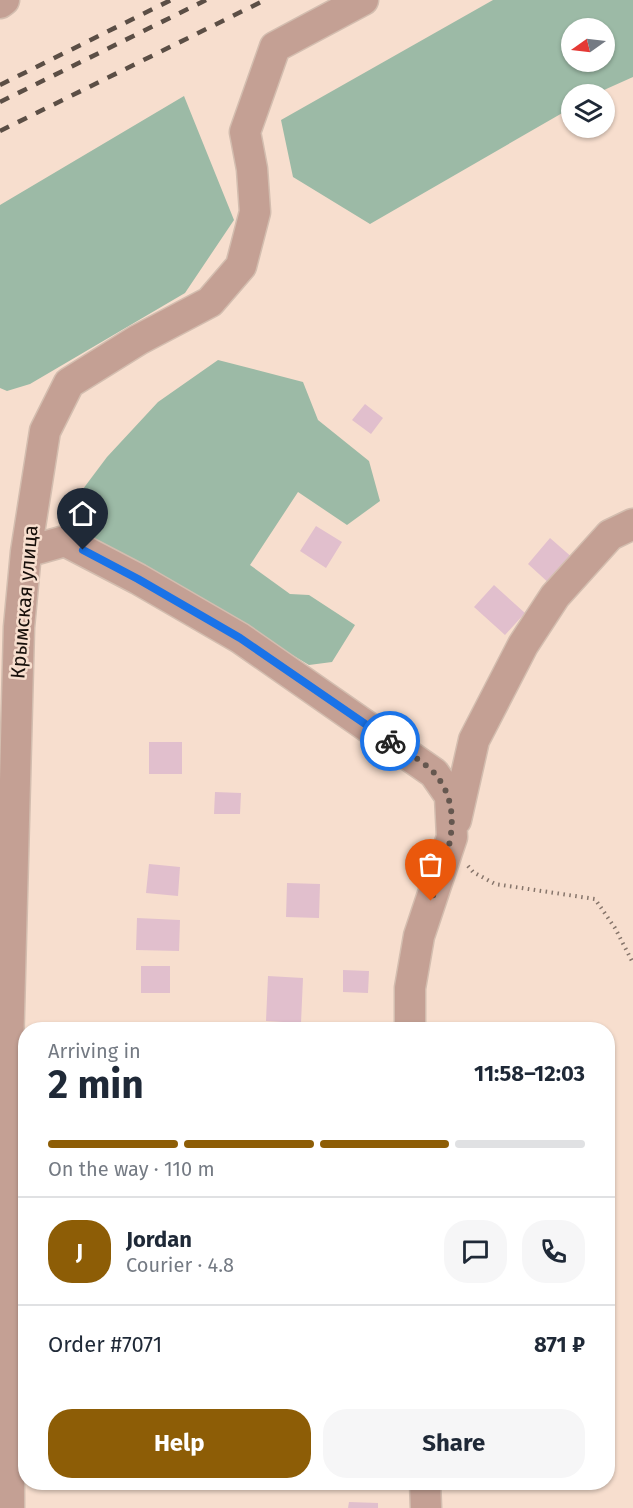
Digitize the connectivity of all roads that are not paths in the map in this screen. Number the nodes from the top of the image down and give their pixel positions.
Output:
1 (4, 0) edge
2 (363, 0) edge
3 (0, 3) edge
4 (633, 524) edge
5 (26, 552) junction
6 (452, 837) junction
7 (410, 1022) edge
8 (9, 1508) edge

1 - 3 street
2 - 5 street, Крымская улица
4 - 6 street
5 - 6 street
5 - 8 street, Крымская улица
6 - 7 street

